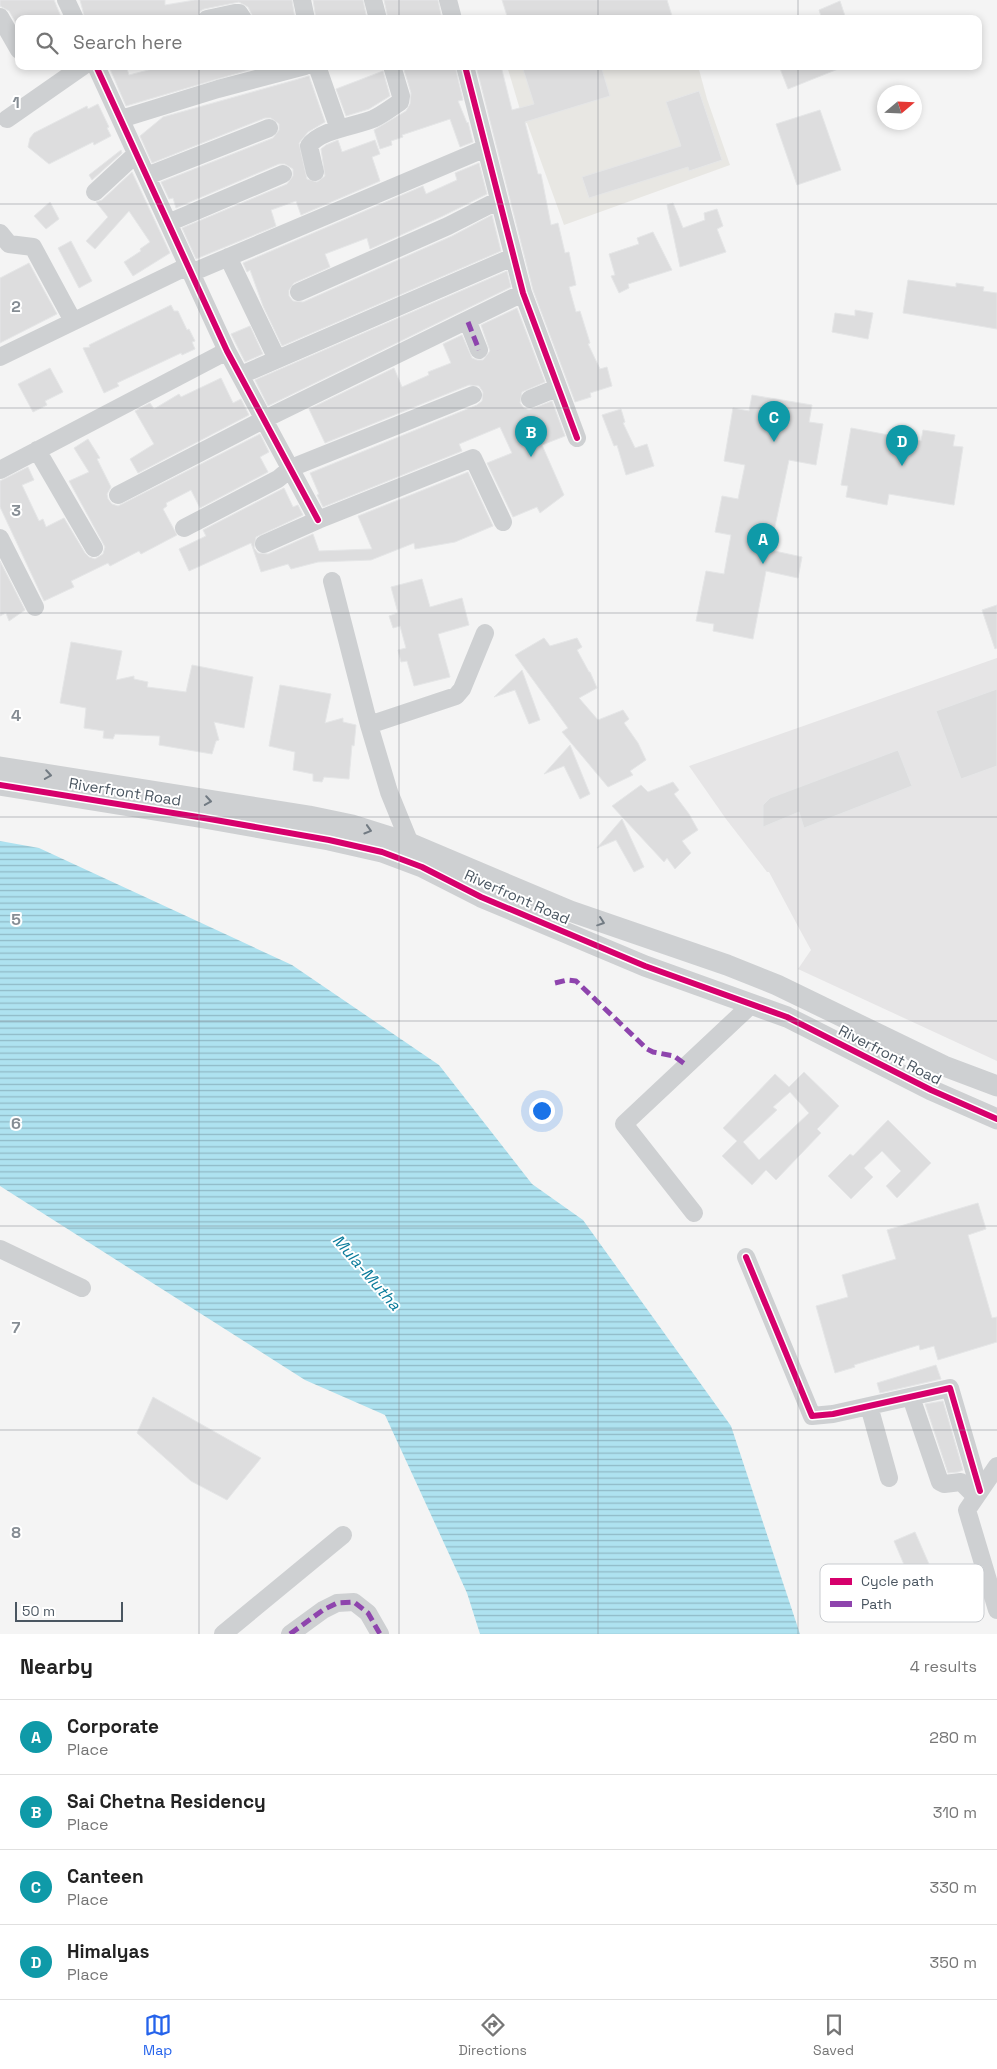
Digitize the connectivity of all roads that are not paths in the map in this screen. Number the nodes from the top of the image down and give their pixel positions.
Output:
1 (66, 0) edge
2 (302, 0) edge
3 (373, 0) edge
4 (448, 0) edge
5 (73, 15) edge
6 (226, 15) edge
7 (240, 15) edge
8 (305, 15) edge
9 (377, 15) edge
10 (452, 15) edge
11 (0, 17) edge
12 (15, 43) edge
13 (77, 70) edge
14 (98, 70) edge
15 (290, 70) edge
16 (318, 70) edge
17 (393, 70) edge
18 (466, 70) edge
19 (7, 119) dead end
20 (121, 119) junction
21 (269, 128) dead end
22 (339, 129) junction
23 (486, 148) junction
24 (136, 154) junction
25 (315, 172) dead end
26 (283, 174) dead end
27 (147, 176) junction
28 (95, 192) dead end
29 (499, 200) junction
30 (168, 224) junction
31 (0, 233) edge
32 (228, 257) junction
33 (513, 257) junction
34 (189, 269) junction
35 (298, 292) dead end
36 (524, 293) junction
37 (73, 321) junction
38 (468, 322) junction
39 (480, 350) dead end
40 (227, 351) junction
41 (0, 357) edge
42 (278, 359) junction
43 (241, 375) junction
44 (557, 388) junction
45 (473, 395) dead end
46 (530, 399) dead end
47 (265, 419) junction
48 (577, 438) dead end
49 (37, 450) junction
50 (291, 468) junction
51 (0, 470) edge
52 (118, 495) dead end
53 (318, 520) junction
54 (503, 522) dead end
55 (184, 528) dead end
56 (0, 538) edge
57 (264, 544) dead end
58 (94, 548) dead end
59 (332, 581) dead end
60 (35, 607) dead end
61 (485, 633) dead end
62 (369, 725) junction
63 (0, 767) edge
64 (0, 785) edge
65 (409, 843) junction
66 (422, 867) junction
67 (752, 1004) junction
68 (997, 1086) edge
69 (997, 1119) edge
70 (694, 1213) dead end
71 (0, 1250) edge
72 (746, 1257) dead end
73 (82, 1288) dead end
74 (911, 1397) junction
75 (869, 1406) junction
76 (997, 1466) edge
77 (890, 1478) dead end
78 (978, 1494) junction
79 (343, 1535) dead end
80 (983, 1564) edge
81 (984, 1567) edge
82 (997, 1610) edge
83 (223, 1634) edge
84 (290, 1634) edge
85 (380, 1634) edge

1 - 5 street
2 - 8 street
3 - 9 street
4 - 10 street
6 - 7 street
11 - 12 street
13 - 19 street
14 - 20 street
15 - 20 street
16 - 22 street
17 - 22 street
18 - 23 street
20 - 24 street
21 - 27 street
22 - 25 street
23 - 29 street
23 - 32 street
24 - 27 street
24 - 28 street
26 - 30 street
27 - 30 street
29 - 33 street
29 - 35 street
30 - 34 street
31 - 37 street
32 - 34 street
32 - 42 street
33 - 36 street
33 - 42 street
34 - 37 street
34 - 40 street
36 - 38 street
36 - 44 street
37 - 41 street
38 - 39 street
38 - 47 street
40 - 43 street
40 - 49 street
42 - 43 street
43 - 47 street
44 - 46 street
44 - 48 street
45 - 50 street
47 - 50 street
47 - 52 street
49 - 51 street
49 - 58 street
50 - 53 street
50 - 55 street
53 - 54 street
53 - 57 street
56 - 60 street
59 - 62 street
61 - 62 street
62 - 65 street
63 -> 65 street, Riverfront Road
64 - 66 street, Riverfront Road
65 - 66 street
65 -> 68 street, Riverfront Road
66 - 67 street, Riverfront Road
67 - 69 street, Riverfront Road
67 - 70 street
71 - 73 street
72 - 75 street
74 - 75 street
74 - 78 street
74 - 78 street
75 - 77 street
76 - 78 street
78 - 80 street
79 - 83 street
81 - 82 street
84 - 85 street

